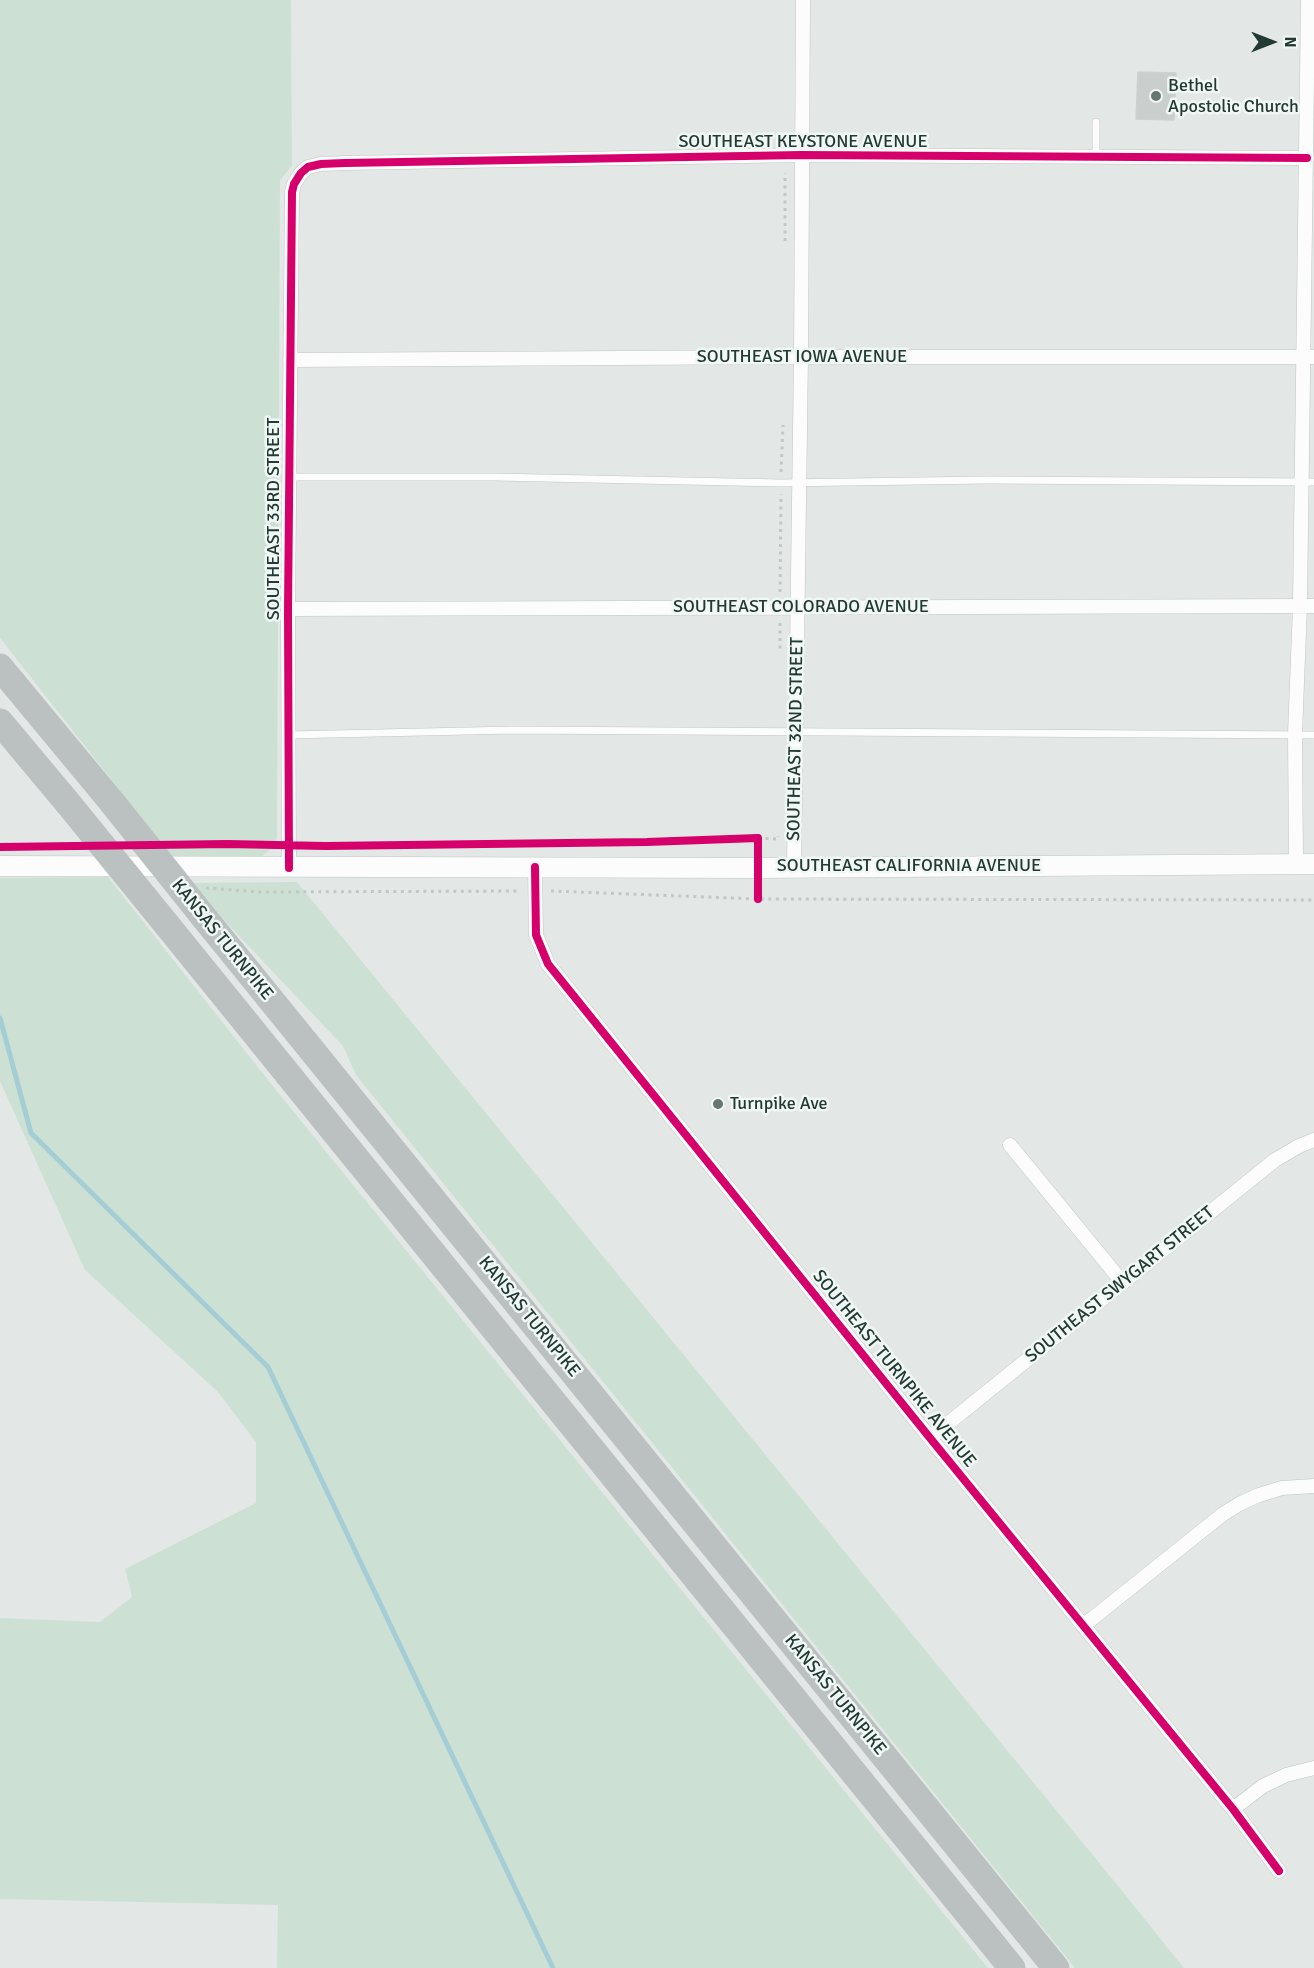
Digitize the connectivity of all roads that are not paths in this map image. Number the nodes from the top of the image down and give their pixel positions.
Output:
1 (803, 0) edge
2 (1308, 0) edge
3 (1096, 122) dead end
4 (801, 155) junction
5 (1096, 158) junction
6 (1307, 158) junction
7 (301, 173) joint
8 (801, 357) junction
9 (1309, 357) edge
10 (290, 360) junction
11 (289, 477) junction
12 (1308, 482) edge
13 (799, 483) junction
14 (1307, 606) edge
15 (798, 607) junction
16 (288, 609) junction
17 (0, 667) edge
18 (0, 722) edge
19 (796, 733) junction
20 (288, 735) junction
21 (1295, 735) junction
22 (1314, 735) edge
23 (1305, 864) edge
24 (7, 866) edge
25 (794, 866) junction
26 (289, 867) junction
27 (535, 867) junction
28 (1314, 1140) edge
29 (1010, 1145) dead end
30 (1123, 1283) junction
31 (930, 1438) junction
32 (1314, 1486) edge
33 (1083, 1626) junction
34 (1314, 1768) edge
35 (1233, 1809) junction
36 (1279, 1871) dead end
37 (1012, 1968) edge
38 (1056, 1968) edge

1 - 4 street, SOUTHEAST 32ND STREET
2 - 6 street
3 - 5 lane
4 - 5 street, SOUTHEAST KEYSTONE AVENUE
4 - 7 street, SOUTHEAST KEYSTONE AVENUE
4 - 8 street, SOUTHEAST 32ND STREET
5 - 6 street, SOUTHEAST KEYSTONE AVENUE
6 - 9 street
7 - 10 street, SOUTHEAST 33RD STREET
8 - 9 street, SOUTHEAST IOWA AVENUE
8 - 10 street, SOUTHEAST IOWA AVENUE
8 - 13 street, SOUTHEAST 32ND STREET
9 - 12 street
10 - 11 street, SOUTHEAST 33RD STREET
11 - 13 lane
11 - 16 street, SOUTHEAST 33RD STREET
12 - 13 lane
12 - 14 street
13 - 15 street, SOUTHEAST 32ND STREET
14 - 15 street, SOUTHEAST COLORADO AVENUE
14 - 21 street
15 - 16 street, SOUTHEAST COLORADO AVENUE
15 - 19 street, SOUTHEAST 32ND STREET
16 - 20 street, SOUTHEAST 33RD STREET
17 - 38 highway, KANSAS TURNPIKE, bridge
18 - 37 highway, KANSAS TURNPIKE, bridge
19 - 20 lane
19 - 21 lane
19 - 25 street, SOUTHEAST 32ND STREET
20 - 26 street, SOUTHEAST 33RD STREET
21 - 22 lane
21 - 23 street
23 - 25 main road, SOUTHEAST CALIFORNIA AVENUE
24 - 26 main road, SOUTHEAST CALIFORNIA AVENUE
25 - 27 main road, SOUTHEAST CALIFORNIA AVENUE
26 - 27 main road, SOUTHEAST CALIFORNIA AVENUE
27 - 31 street, SOUTHEAST TURNPIKE AVENUE
28 - 30 street, SOUTHEAST SWYGART STREET
29 - 30 street
30 - 31 street, SOUTHEAST SWYGART STREET
31 - 33 street, SOUTHEAST TURNPIKE AVENUE
32 - 33 street
33 - 35 street, SOUTHEAST TURNPIKE AVENUE
34 - 35 street
35 - 36 street, SOUTHEAST TURNPIKE AVENUE

